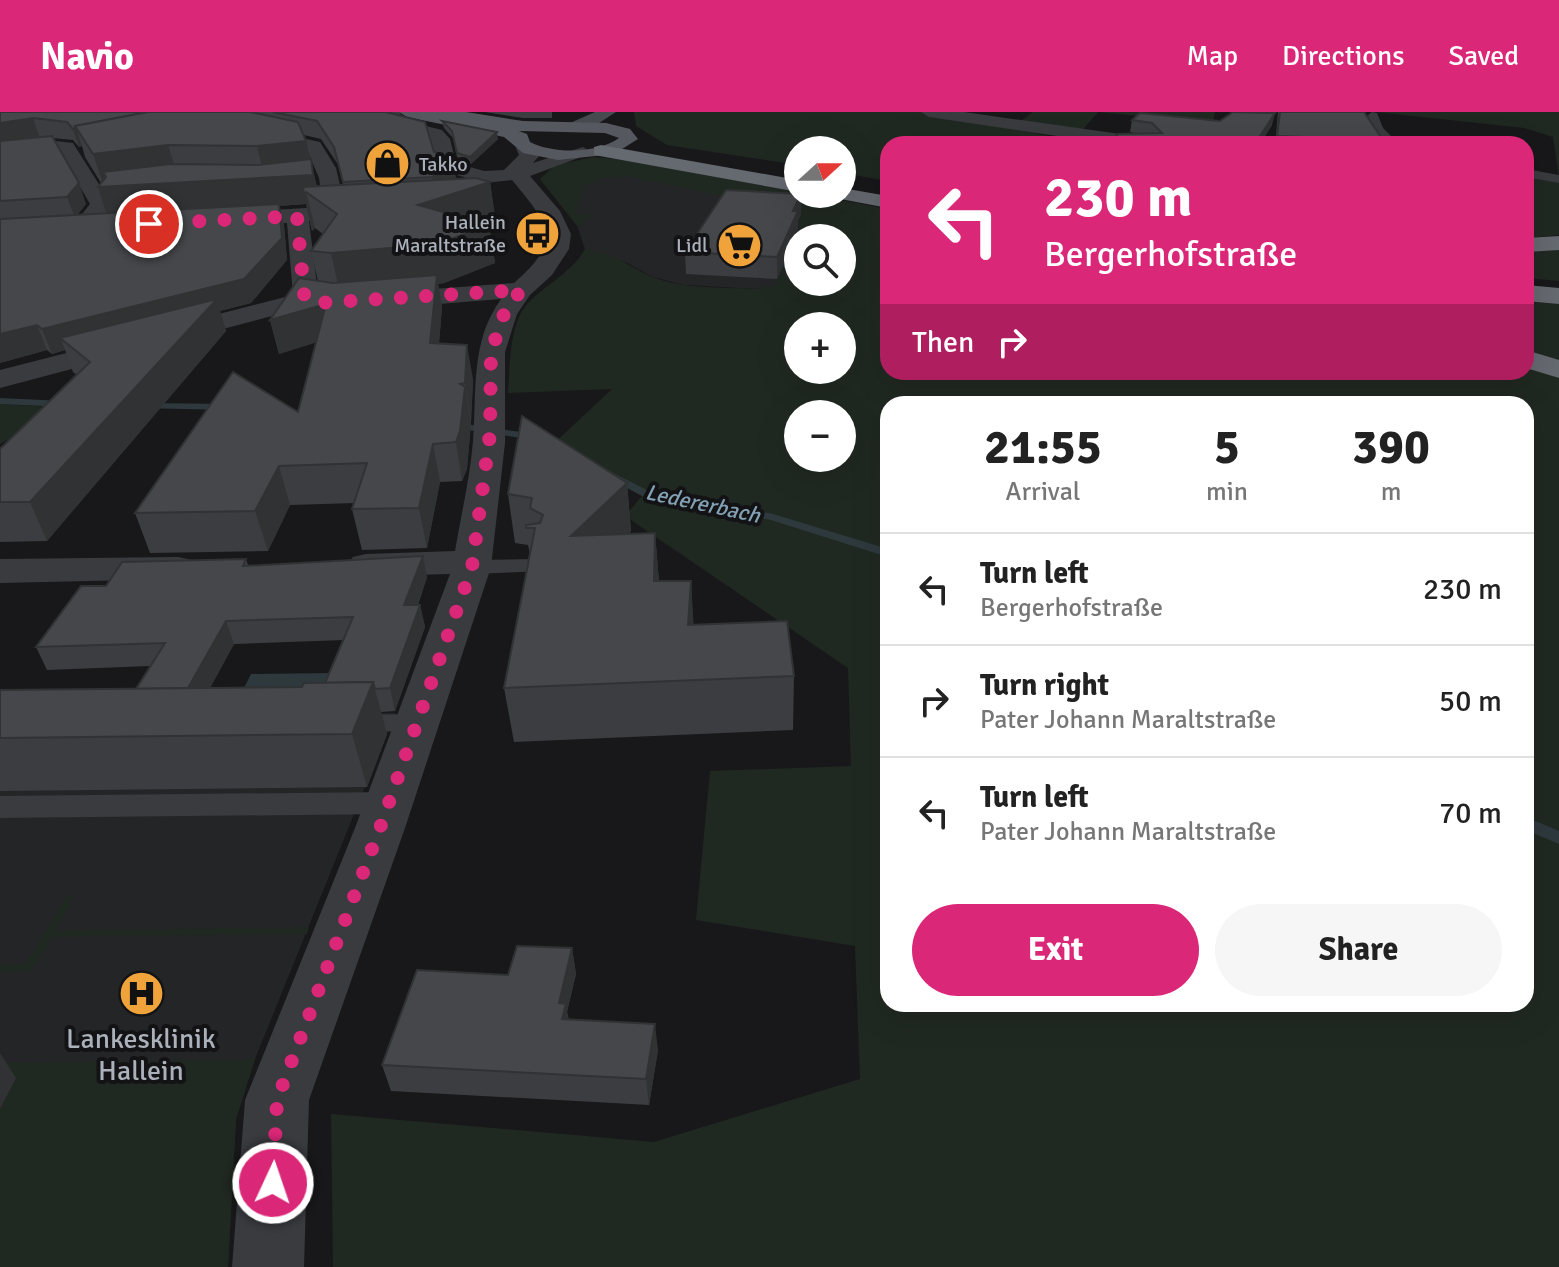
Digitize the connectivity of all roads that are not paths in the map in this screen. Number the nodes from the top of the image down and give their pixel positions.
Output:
1 (159, 112) edge
2 (347, 112) edge
3 (407, 112) edge
4 (432, 112) edge
5 (608, 112) edge
6 (622, 112) edge
7 (929, 112) edge
8 (1373, 115) dead end
9 (215, 124) junction
10 (566, 127) junction
11 (189, 131) edge
12 (1093, 136) edge
13 (1385, 136) edge
14 (626, 137) junction
15 (0, 151) edge
16 (592, 152) junction
17 (521, 157) junction
18 (784, 172) edge
19 (1534, 174) edge
20 (1559, 179) edge
21 (784, 184) edge
22 (856, 185) edge
23 (880, 190) edge
24 (856, 196) edge
25 (539, 200) junction
26 (880, 201) edge
27 (507, 202) dead end
28 (392, 209) edge
29 (333, 213) junction
30 (297, 216) junction
31 (202, 221) edge
32 (106, 227) edge
33 (82, 228) junction
34 (54, 229) edge
35 (1559, 243) edge
36 (1534, 245) edge
37 (1534, 283) edge
38 (1559, 285) edge
39 (521, 290) junction
40 (1534, 294) edge
41 (1559, 296) edge
42 (306, 299) junction
43 (1534, 361) edge
44 (1559, 369) edge
45 (0, 379) edge
46 (336, 565) edge
47 (472, 565) junction
48 (535, 566) edge
49 (213, 568) edge
50 (0, 571) edge
51 (418, 723) junction
52 (325, 725) edge
53 (389, 803) junction
54 (0, 807) edge
55 (268, 1267) edge

1 - 9 street
2 - 17 street
3 - 17 main road
4 - 10 main road
5 - 10 main road
6 - 14 main road
7 - 12 street
8 - 13 lane
9 - 11 lane
9 - 29 street
10 - 14 main road
10 - 17 main road
14 - 16 main road
14 - 18 highway
15 - 33 street
16 - 17 street
16 - 17 main road
16 - 21 highway
17 - 25 street
19 - 20 lane
22 - 23 highway
24 - 26 highway
25 - 27 street
25 - 39 street
28 - 29 street
29 - 30 street
30 - 31 street
30 - 42 street
32 - 33 street
33 - 34 street
35 - 36 highway
37 - 38 highway
39 - 42 street
39 - 47 street
40 - 41 highway
42 - 45 street
43 - 44 highway
46 - 47 street
47 - 48 lane
47 - 51 street
49 - 50 street
51 - 52 lane
51 - 53 street
53 - 54 lane
53 - 55 street

